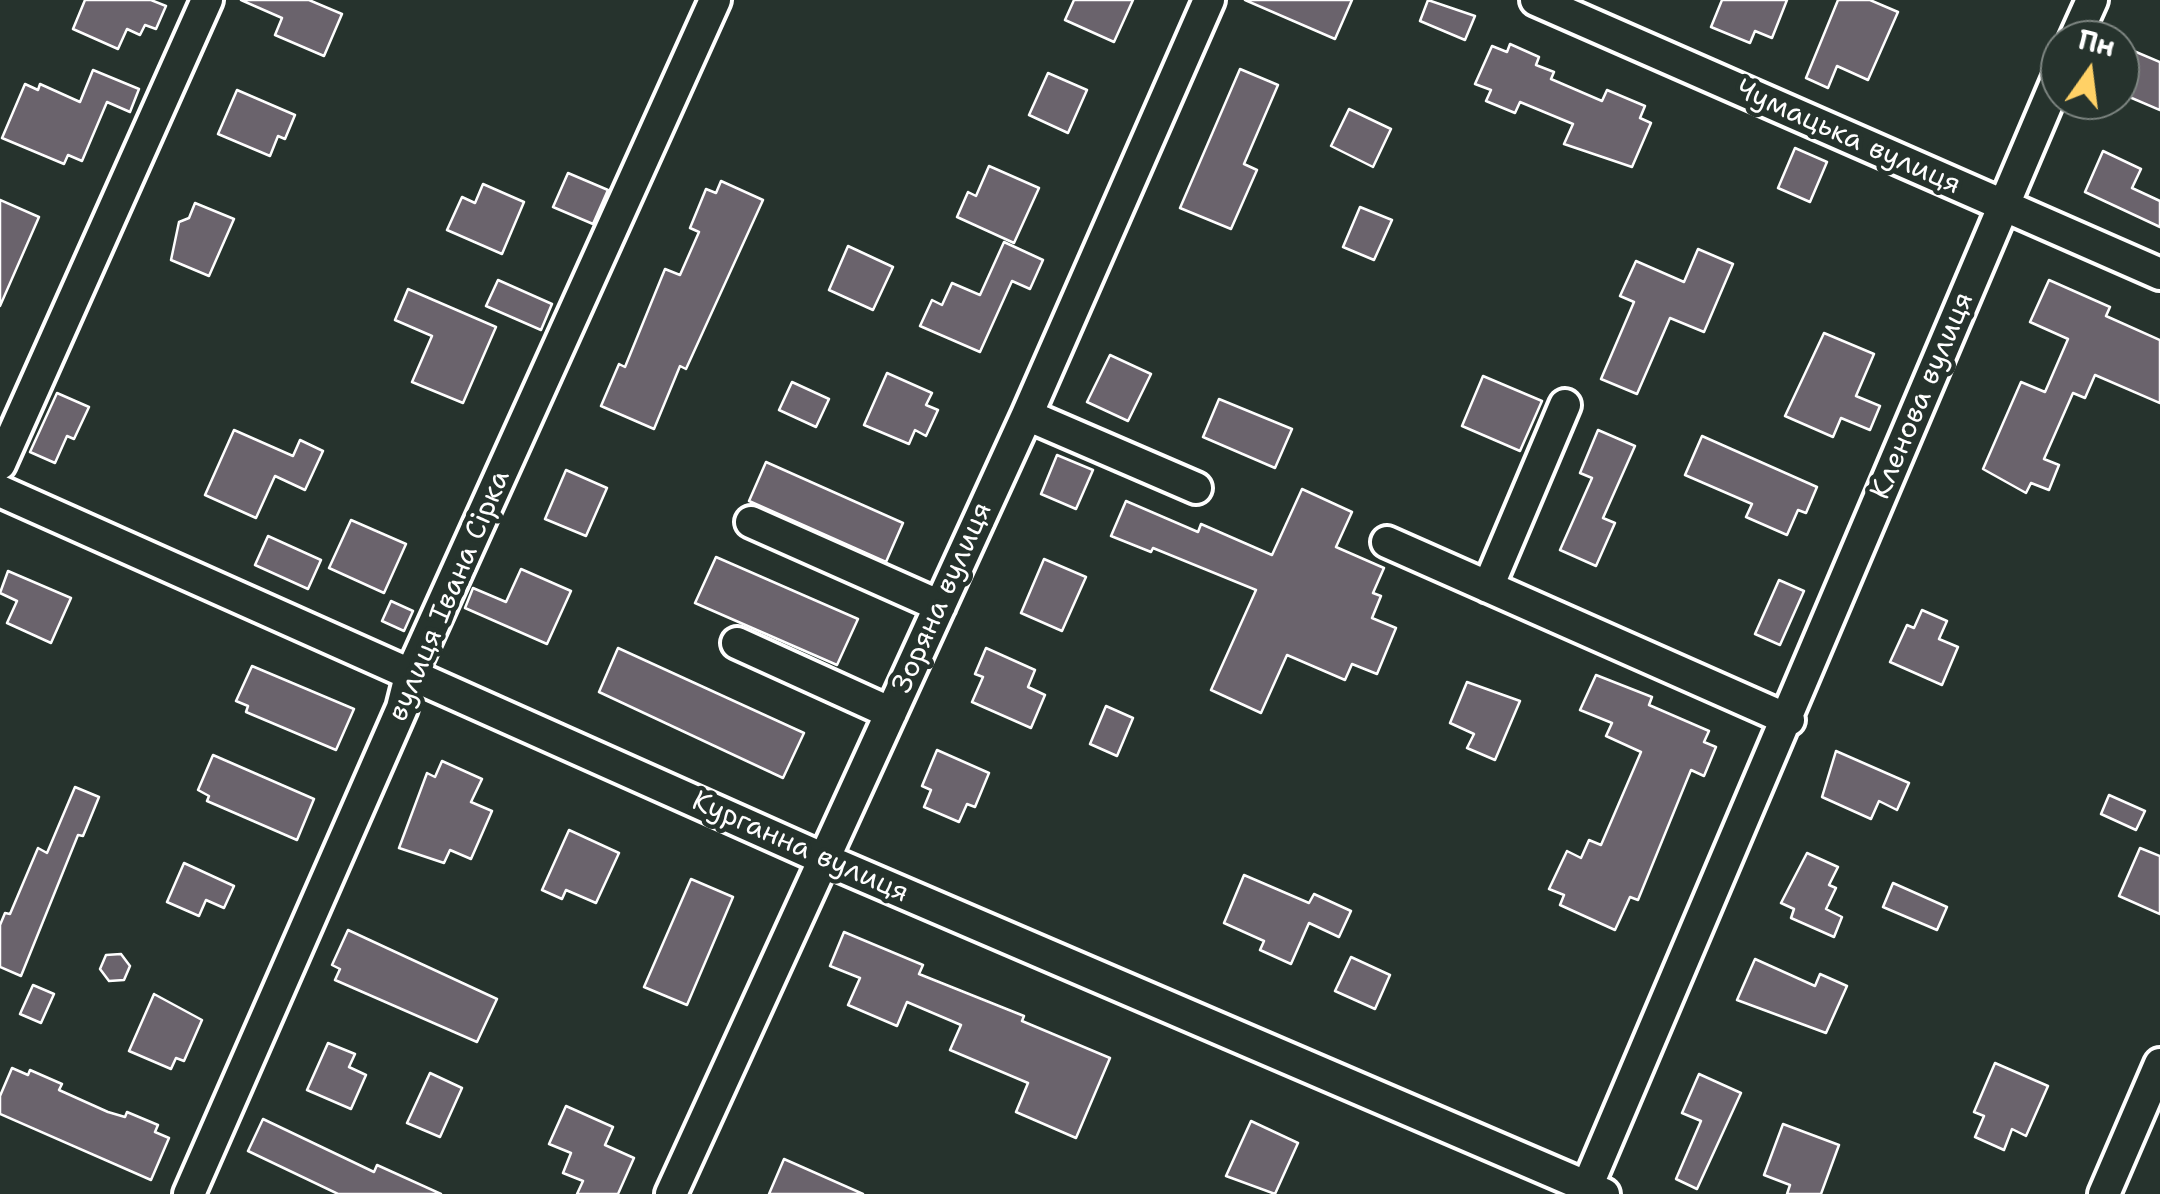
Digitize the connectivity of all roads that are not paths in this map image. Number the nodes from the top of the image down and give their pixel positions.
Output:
1 (207, 0) edge
2 (715, 0) edge
3 (1209, 0) edge
4 (1536, 0) edge
5 (2040, 119) edge
6 (2002, 206) junction
7 (2160, 274) edge
8 (1565, 405) dead end
9 (1027, 415) junction
10 (0, 464) edge
11 (1196, 488) dead end
12 (0, 491) edge
13 (751, 522) dead end
14 (1387, 542) dead end
15 (1488, 587) junction
16 (940, 606) junction
17 (737, 643) dead end
18 (410, 676) junction
19 (891, 713) junction
20 (1789, 720) junction
21 (824, 859) junction
22 (2160, 1064) edge
23 (1592, 1191) edge
24 (189, 1194) edge
25 (671, 1194) edge
26 (2104, 1194) edge

1 - 10 street
2 - 18 street, вулиця Івана Сірка
3 - 9 street, Зоряна вулиця
4 - 6 street, Чумацька вулиця
5 - 6 street, Кленова вулиця
6 - 7 street, Чумацька вулиця
6 - 20 street, Кленова вулиця
8 - 15 street
9 - 11 street
9 - 16 street, Зоряна вулиця
12 - 18 street, Курганна вулиця
13 - 16 street
14 - 15 street
15 - 20 street
16 - 19 street, Зоряна вулиця
17 - 19 street
18 - 21 street, Курганна вулиця
18 - 24 street, вулиця Івана Сірка
19 - 21 street, Зоряна вулиця
20 - 23 street, Кленова вулиця
21 - 23 street, Курганна вулиця
21 - 25 street, Зоряна вулиця
22 - 26 street

